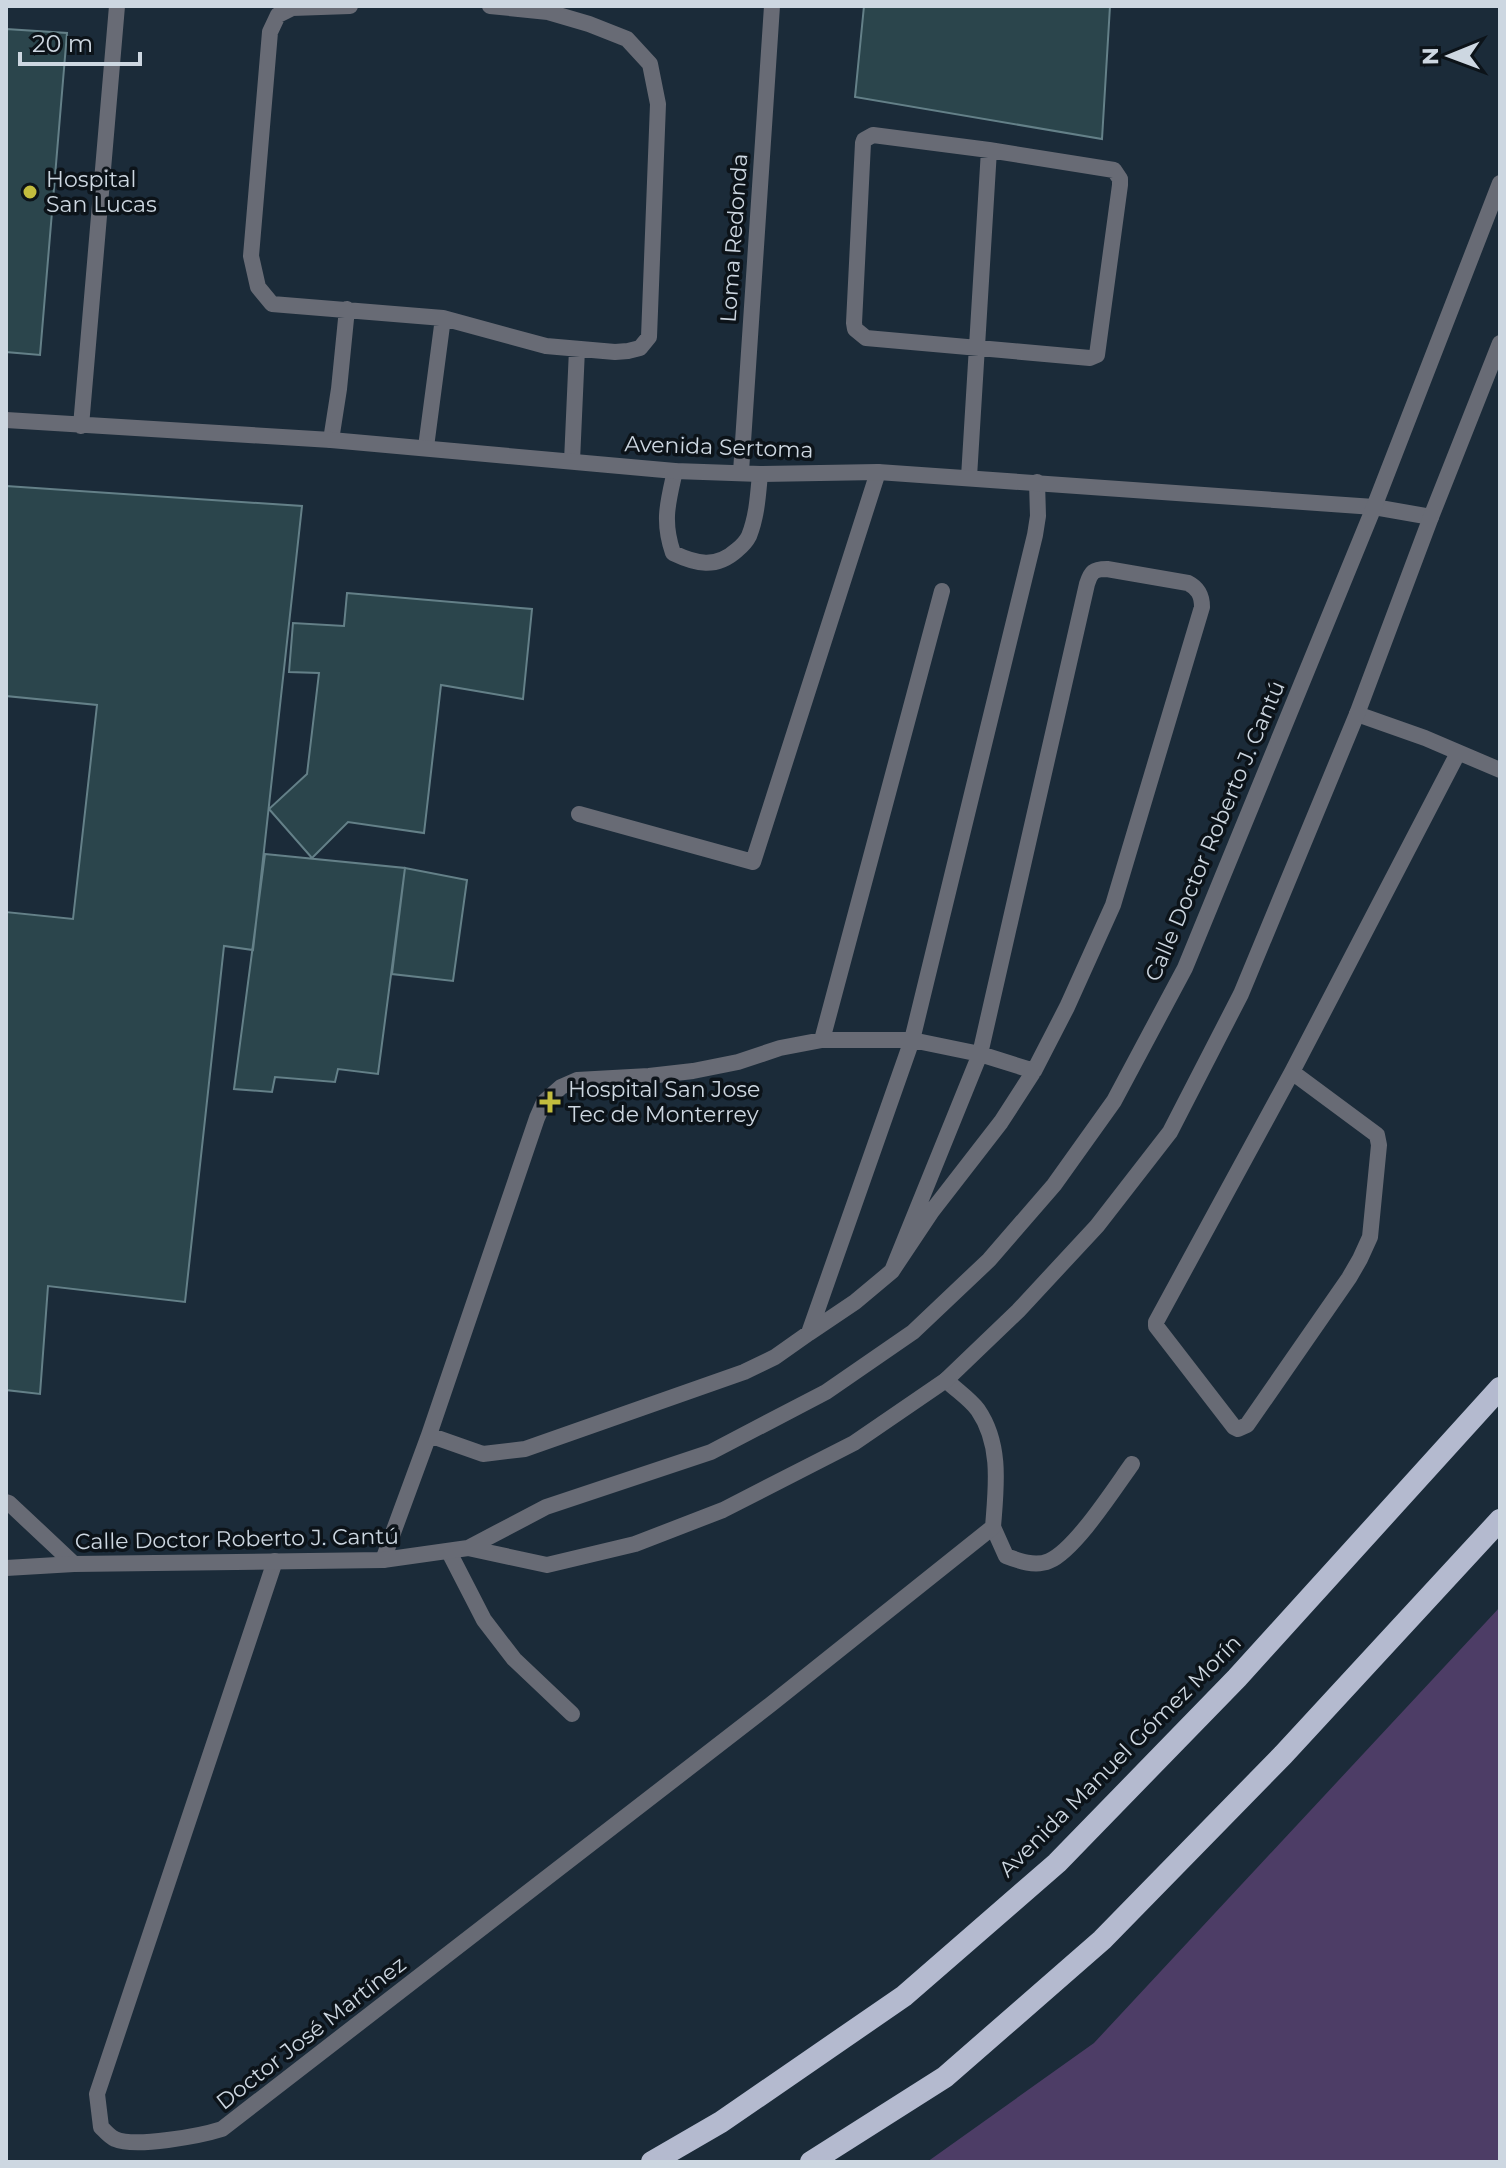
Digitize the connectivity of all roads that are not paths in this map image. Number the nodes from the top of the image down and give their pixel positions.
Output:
1 (117, 6) edge
2 (350, 6) edge
3 (490, 6) edge
4 (772, 6) edge
5 (989, 150) junction
6 (1500, 183) edge
7 (347, 309) junction
8 (443, 318) junction
9 (1500, 343) edge
10 (977, 348) junction
11 (577, 349) junction
12 (6, 420) edge
13 (81, 426) junction
14 (331, 440) junction
15 (426, 447) junction
16 (572, 461) junction
17 (675, 471) junction
18 (741, 472) junction
19 (878, 472) junction
20 (760, 474) junction
21 (969, 477) junction
22 (1037, 482) junction
23 (1374, 507) junction
24 (1431, 517) junction
25 (942, 591) dead end
26 (1357, 714) junction
27 (1458, 753) junction
28 (1500, 770) edge
29 (579, 814) dead end
30 (822, 1040) junction
31 (912, 1040) junction
32 (980, 1054) junction
33 (1034, 1071) junction
34 (1292, 1072) junction
35 (892, 1271) junction
36 (809, 1333) junction
37 (946, 1380) junction
38 (1500, 1388) edge
39 (429, 1435) junction
40 (1132, 1464) dead end
41 (6, 1502) edge
42 (1500, 1520) edge
43 (993, 1527) junction
44 (468, 1548) junction
45 (449, 1552) junction
46 (383, 1560) junction
47 (275, 1561) junction
48 (74, 1564) junction
49 (6, 1568) edge
50 (572, 1714) dead end
51 (652, 2162) edge
52 (811, 2162) edge

1 - 13 street
2 - 7 street
3 - 11 street
4 - 18 street, Loma Redonda
5 - 10 street
5 - 10 street
5 - 10 street
6 - 23 street, Calle Doctor Roberto J. Cantú
7 - 8 street
7 - 14 street
8 - 11 street
8 - 15 street
9 - 24 street, Calle Doctor Roberto J. Cantú
10 - 21 street
11 - 16 street
12 - 13 street, Avenida Sertoma
13 - 14 street, Avenida Sertoma
14 - 15 street, Avenida Sertoma
15 - 16 street, Avenida Sertoma
16 - 17 street, Avenida Sertoma
17 - 18 street, Avenida Sertoma
17 - 20 street
18 - 20 street, Avenida Sertoma
19 - 20 street, Avenida Sertoma
19 - 21 street, Avenida Sertoma
19 - 29 street
21 - 22 street, Avenida Sertoma
22 - 23 street, Avenida Sertoma
22 - 31 street
23 - 24 street, Avenida Sertoma
23 - 44 street, Calle Doctor Roberto J. Cantú
24 - 26 street, Calle Doctor Roberto J. Cantú
25 - 30 street
26 - 27 street
26 - 37 street, Calle Doctor Roberto J. Cantú
27 - 28 street
27 - 34 street
30 - 31 street
30 - 39 street
31 - 32 street
31 - 36 street
32 - 33 street
32 - 33 street
32 - 35 street
33 - 35 street
34 - 34 street
35 - 36 street
36 - 39 street
37 - 43 street
37 - 44 street, Calle Doctor Roberto J. Cantú
38 - 51 highway, Avenida Manuel Gómez Morín
39 - 46 street
40 - 43 street
41 - 48 street
42 - 52 highway
43 - 47 street, Doctor José Martínez
44 - 45 street, Calle Doctor Roberto J. Cantú
45 - 46 street, Calle Doctor Roberto J. Cantú
45 - 50 street
46 - 47 street, Calle Doctor Roberto J. Cantú
47 - 48 street, Calle Doctor Roberto J. Cantú
48 - 49 street, Calle Doctor Roberto J. Cantú

